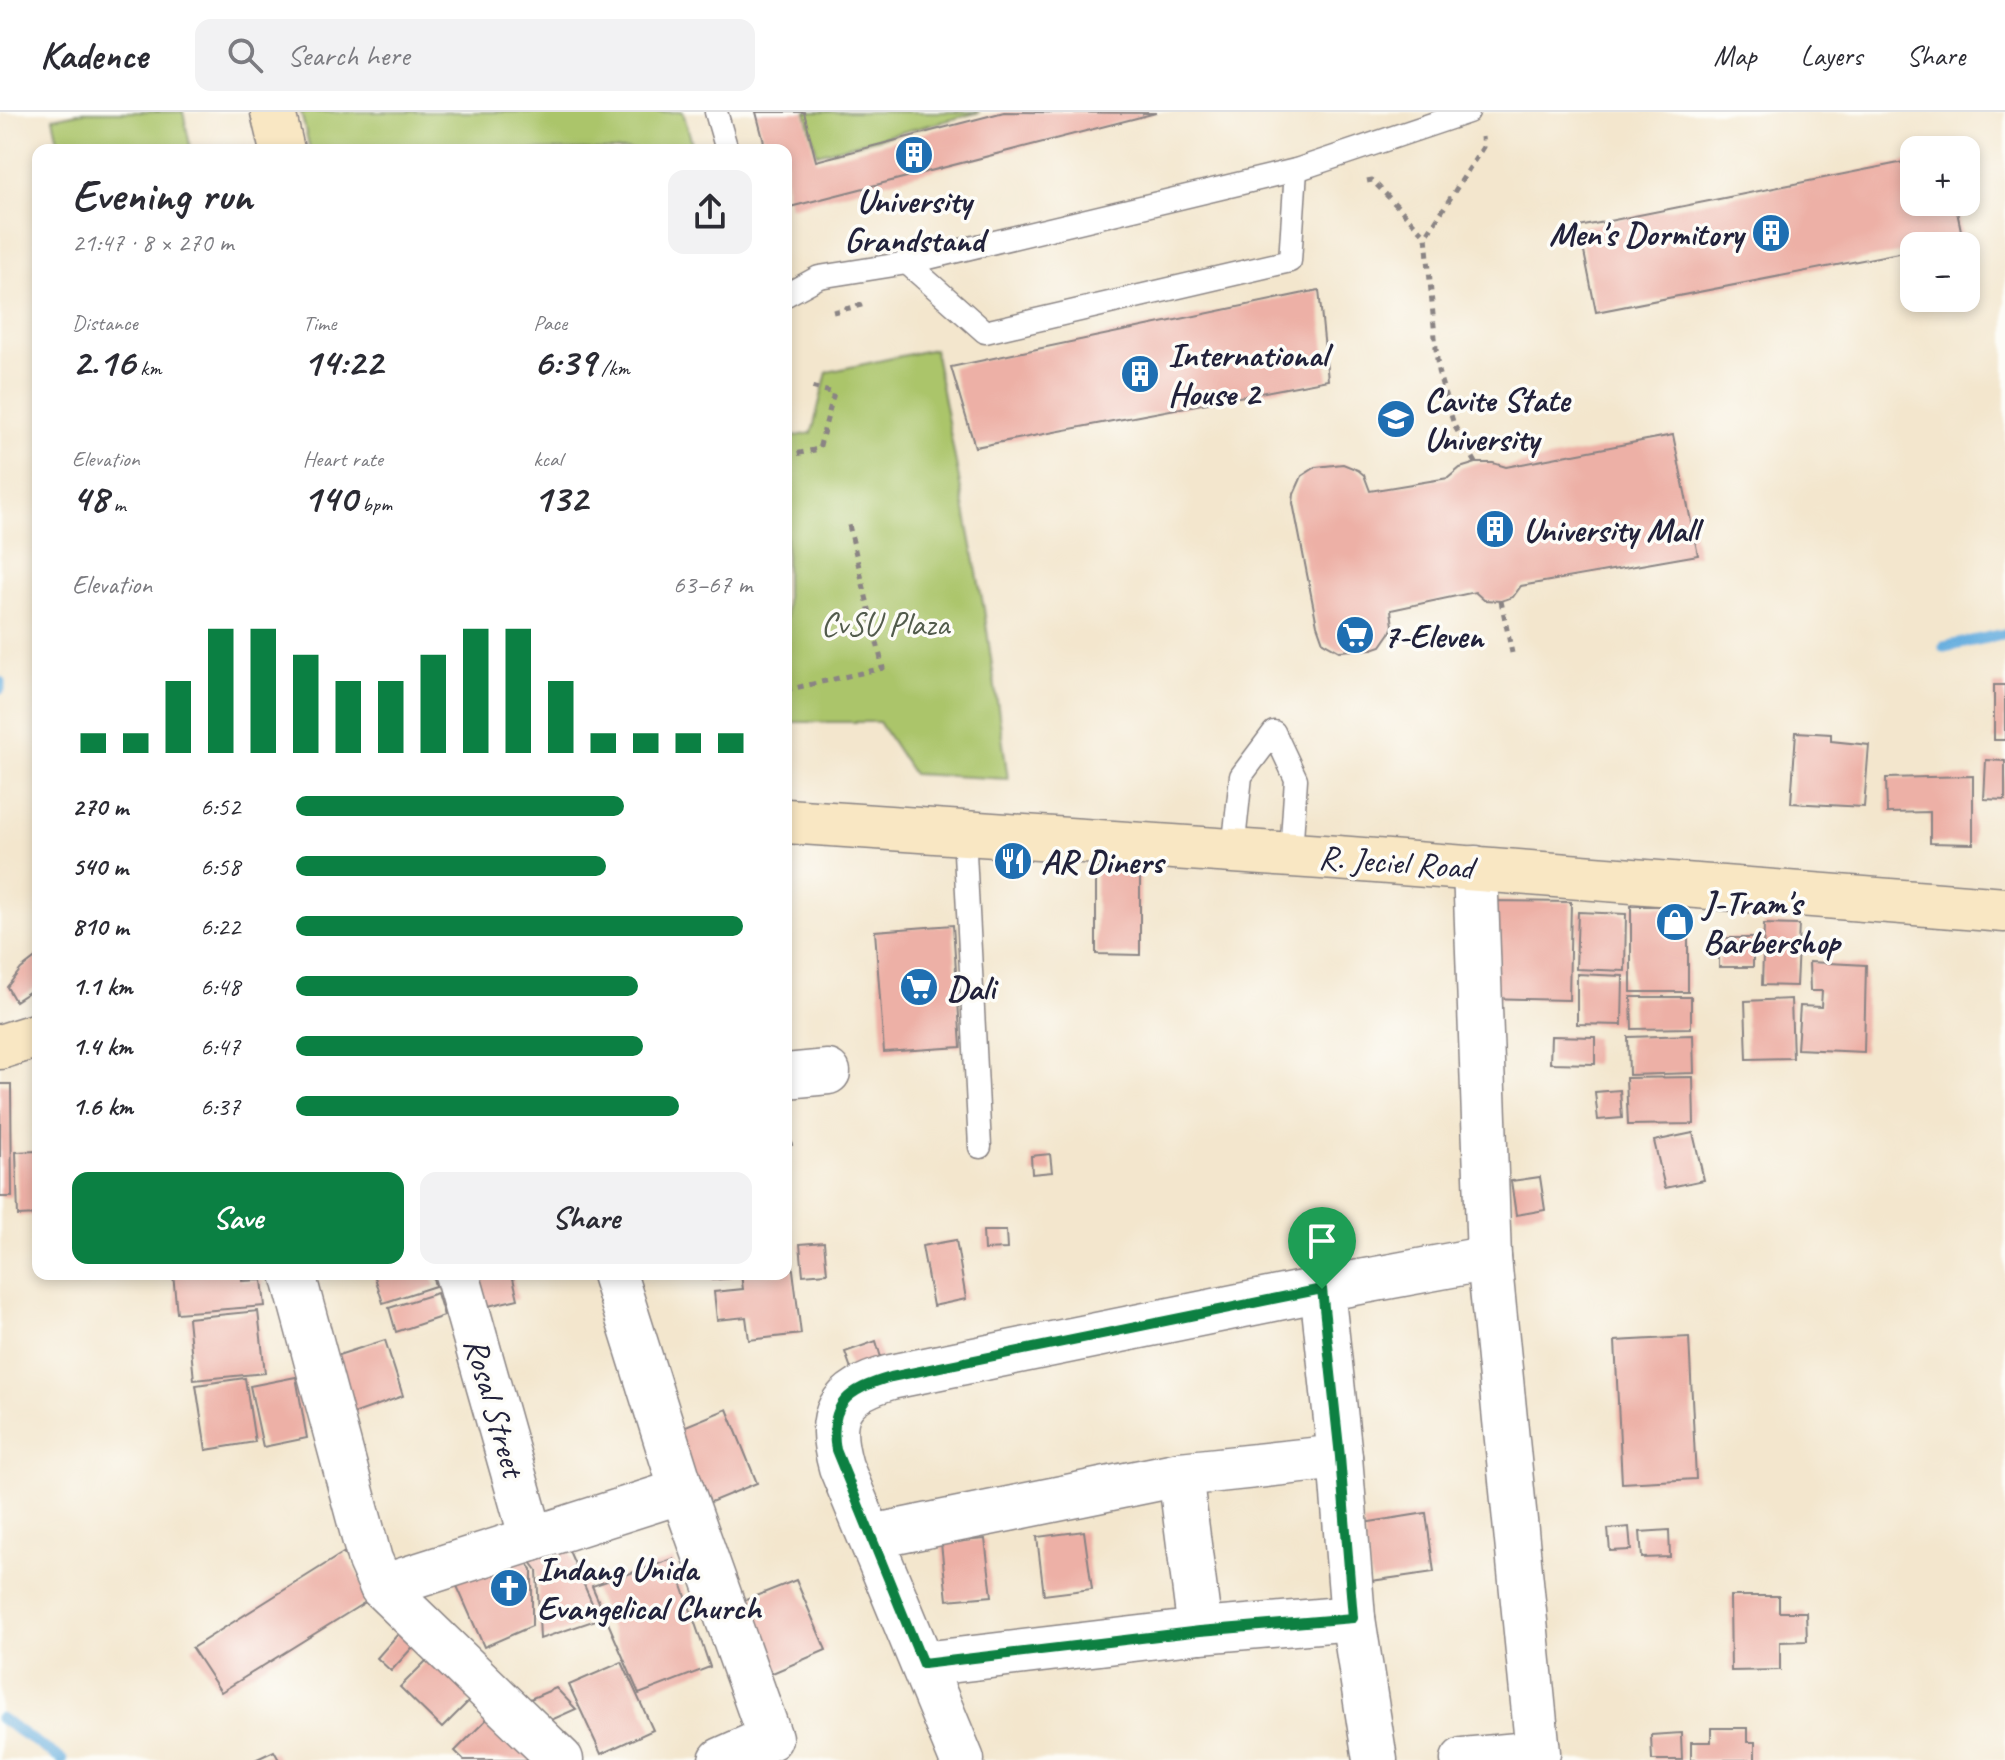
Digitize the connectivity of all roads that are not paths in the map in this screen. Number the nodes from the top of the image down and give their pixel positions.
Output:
1 (273, 112) edge
2 (716, 112) edge
3 (1474, 118) edge
4 (281, 144) edge
5 (725, 144) edge
6 (1296, 170) junction
7 (907, 263) junction
8 (792, 288) edge
9 (792, 821) edge
10 (964, 833) junction
11 (1233, 851) junction
12 (1291, 854) junction
13 (1475, 868) junction
14 (2005, 910) edge
15 (32, 1037) edge
16 (0, 1047) edge
17 (980, 1147) dead end
18 (1489, 1258) junction
19 (295, 1280) edge
20 (459, 1280) edge
21 (616, 1280) edge
22 (1322, 1289) junction
23 (1340, 1457) junction
24 (1180, 1474) junction
25 (682, 1491) junction
26 (871, 1537) junction
27 (532, 1539) junction
28 (382, 1587) junction
29 (1353, 1618) junction
30 (1200, 1631) junction
31 (923, 1664) junction
32 (561, 1760) edge
33 (721, 1760) edge
34 (962, 1760) edge
35 (1375, 1760) edge
36 (1463, 1760) edge

1 - 4 main road
2 - 5 lane
3 - 6 lane
6 - 7 lane
6 - 7 lane
7 - 8 lane
9 - 10 main road, R. Jeciel Road
10 - 11 main road, R. Jeciel Road
10 - 17 lane
11 - 12 main road, R. Jeciel Road
11 - 12 lane
12 - 13 main road, R. Jeciel Road
13 - 14 main road, R. Jeciel Road
13 - 18 street
15 - 16 main road
18 - 22 street
18 - 36 street
19 - 28 street
20 - 27 street, Rosal Street
21 - 25 street
22 - 23 street
22 - 26 street
23 - 24 street
23 - 29 street
24 - 26 street
24 - 30 street
25 - 27 street
25 - 33 street
26 - 31 street
27 - 28 street
28 - 32 street
29 - 30 street
29 - 35 street
30 - 31 street
31 - 34 street

